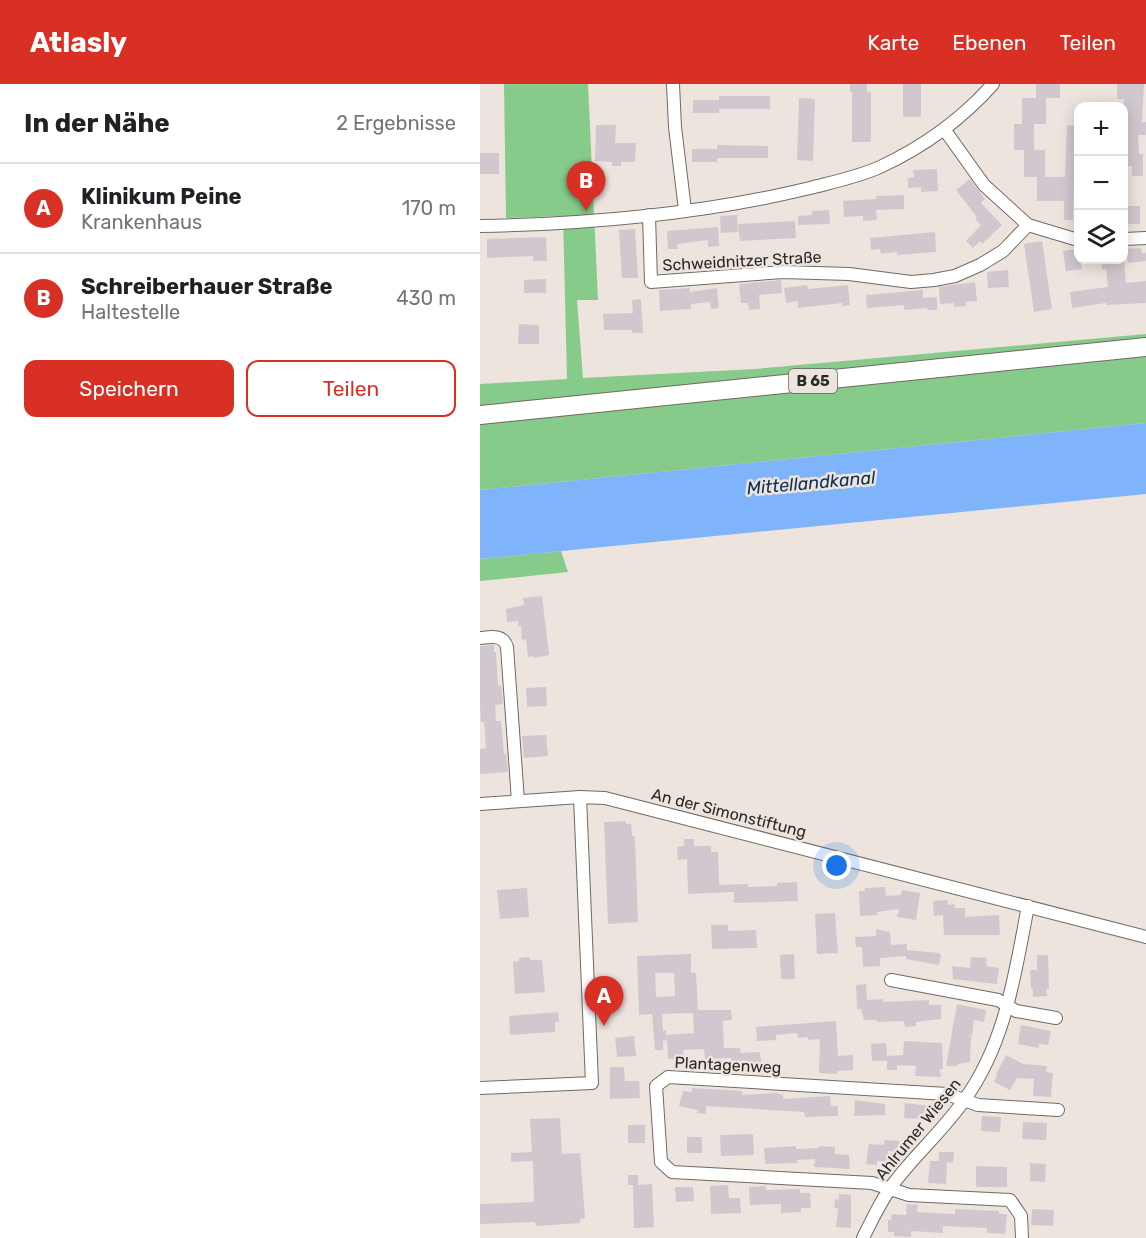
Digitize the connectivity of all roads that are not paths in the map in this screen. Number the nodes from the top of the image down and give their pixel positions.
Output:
1 (673, 84) edge
2 (987, 86) edge
3 (944, 129) junction
4 (685, 210) junction
5 (649, 215) junction
6 (1028, 225) junction
7 (480, 226) edge
8 (1146, 238) edge
9 (1074, 239) edge
10 (1128, 239) edge
11 (1146, 347) edge
12 (480, 415) edge
13 (480, 638) edge
14 (580, 798) junction
15 (518, 801) junction
16 (480, 804) edge
17 (1028, 906) junction
18 (1146, 936) edge
19 (891, 980) dead end
20 (1009, 1006) junction
21 (1056, 1018) dead end
22 (480, 1088) edge
23 (965, 1100) junction
24 (1058, 1110) dead end
25 (891, 1188) junction
26 (863, 1238) edge
27 (1022, 1238) edge

1 - 4 street
2 - 3 street
3 - 4 street
3 - 6 street
4 - 5 street
5 - 6 street, Schweidnitzer Straße
5 - 7 street
6 - 9 street
8 - 10 street
11 - 12 main road, B 65
13 - 15 street
14 - 15 street, An der Simonstiftung
14 - 17 street, An der Simonstiftung
14 - 22 street
15 - 16 street, An der Simonstiftung
17 - 18 street, An der Simonstiftung
17 - 20 street, Ahlrumer Wiesen
19 - 20 street
20 - 21 street
20 - 23 street, Ahlrumer Wiesen
23 - 24 street
23 - 25 street, Ahlrumer Wiesen
23 - 25 street, Plantagenweg
25 - 26 street, Ahlrumer Wiesen
25 - 27 street

